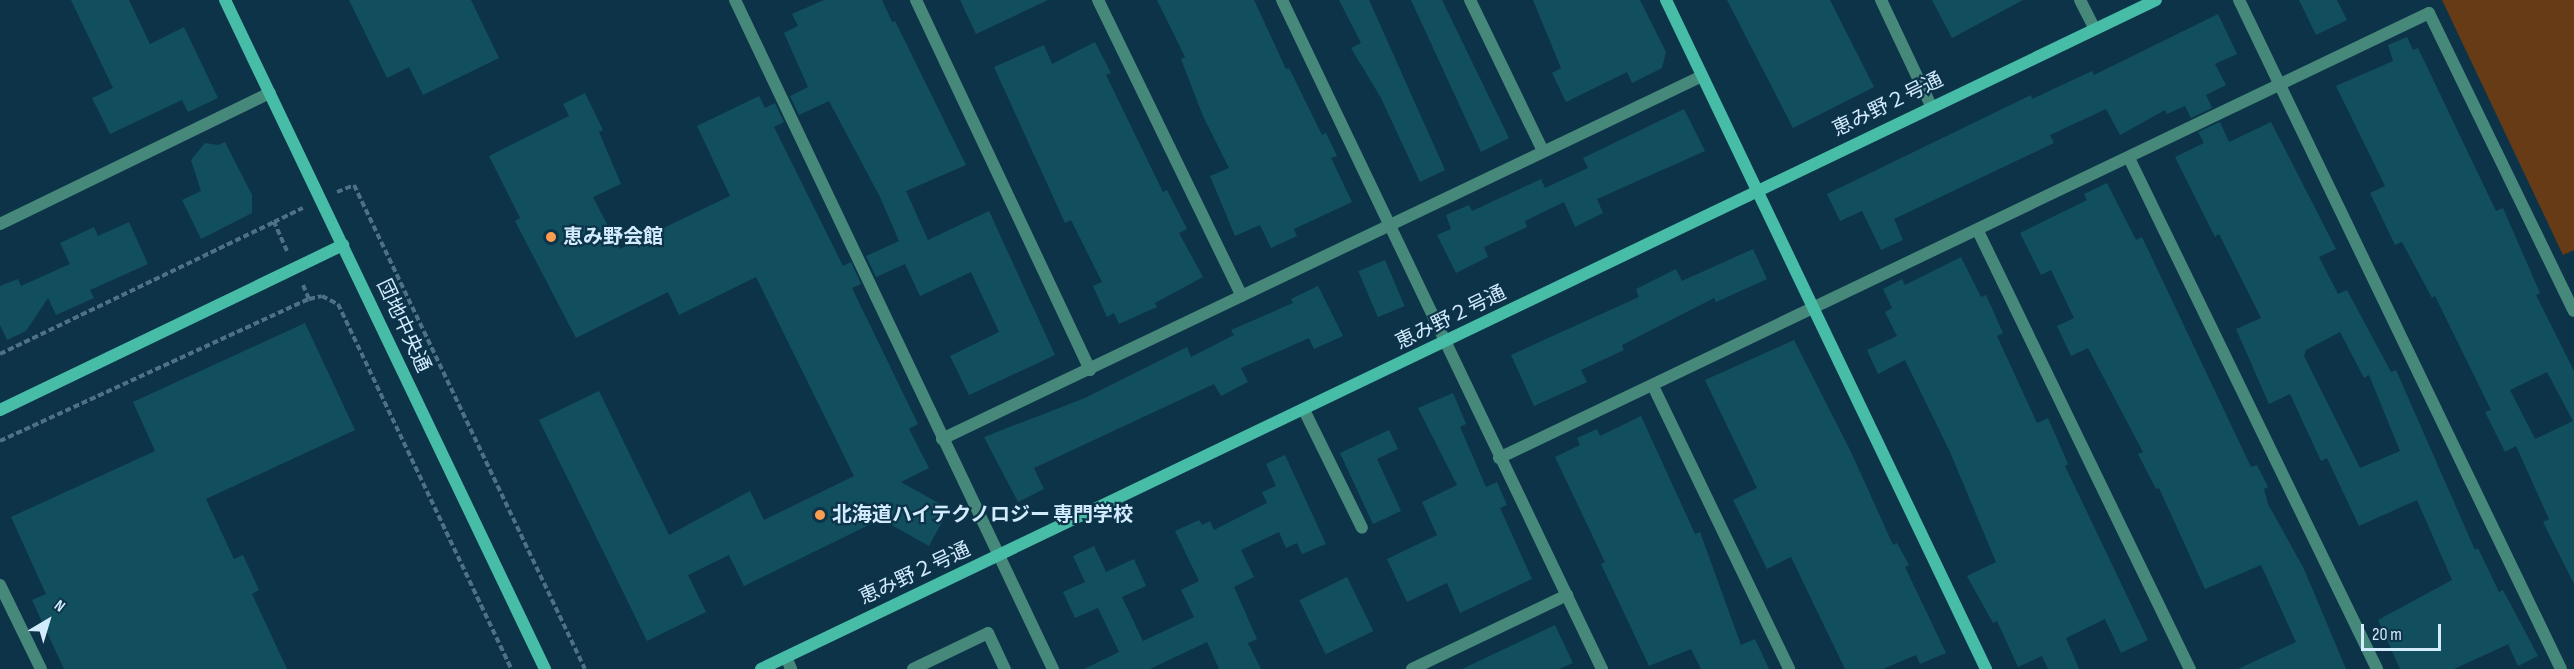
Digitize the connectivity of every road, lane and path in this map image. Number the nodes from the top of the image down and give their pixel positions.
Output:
1 (225, 0) edge
2 (916, 0) edge
3 (1098, 0) edge
4 (1282, 0) edge
5 (1470, 0) edge
6 (1666, 0) edge
7 (1881, 0) edge
8 (2080, 0) edge
9 (2156, 0) edge
10 (2239, 0) edge
11 (740, 2) edge
12 (2094, 28) junction
13 (1702, 76) junction
14 (2279, 82) junction
15 (270, 93) junction
16 (1931, 106) junction
17 (1543, 151) junction
18 (2129, 158) junction
19 (1757, 191) junction
20 (322, 199) junction
21 (273, 222) junction
22 (0, 224) edge
23 (1391, 227) junction
24 (1978, 231) junction
25 (343, 245) junction
26 (296, 270) junction
27 (1242, 296) junction
28 (309, 299) junction
29 (1813, 308) junction
30 (2574, 311) edge
31 (1446, 343) junction
32 (0, 354) edge
33 (1090, 370) junction
34 (1653, 386) junction
35 (0, 410) edge
36 (1304, 410) junction
37 (942, 439) junction
38 (0, 441) edge
39 (1499, 458) junction
40 (1362, 528) dead end
41 (999, 556) junction
42 (0, 585) edge
43 (1567, 595) junction
44 (786, 657) junction
45 (1417, 668) edge
46 (41, 669) edge
47 (511, 669) edge
48 (545, 669) edge
49 (585, 669) edge
50 (760, 669) edge
51 (791, 669) edge
52 (913, 669) edge
53 (1005, 669) edge
54 (1053, 669) edge
55 (1602, 669) edge
56 (1789, 669) edge
57 (1986, 669) edge
58 (2190, 669) edge
59 (2377, 669) edge
60 (2561, 669) edge

1 - 15 street, 団地中央通
2 - 33 street
3 - 27 street
4 - 23 street
5 - 17 street
6 - 13 street
7 - 16 street
8 - 12 street
9 - 12 street, 恵み野２号通
10 - 14 street
11 - 37 street
12 - 16 street, 恵み野２号通
13 - 17 street
13 - 19 street
14 - 18 street
14 - 30 street
14 - 60 street
15 - 20 street, 団地中央通
15 - 22 street
16 - 19 street, 恵み野２号通
17 - 23 street
18 - 24 street
18 - 59 street
19 - 29 street
19 - 31 street, 恵み野２号通
20 - 21 path
20 - 25 street, 団地中央通
20 - 49 path
21 - 26 path
21 - 32 path
23 - 27 street
23 - 31 street
24 - 29 street
24 - 58 street
25 - 26 street
25 - 48 street, 団地中央通
26 - 28 path
26 - 35 street
27 - 33 street
28 - 38 path
28 - 47 path
29 - 34 street
29 - 57 street
31 - 36 street, 恵み野２号通
31 - 39 street
33 - 37 street
34 - 39 street
34 - 56 street
36 - 40 street
36 - 41 street, 恵み野２号通
37 - 41 street
39 - 43 street
41 - 44 street, 恵み野２号通
41 - 54 street
42 - 46 street
43 - 45 street
43 - 55 street
44 - 50 street, 恵み野２号通
44 - 51 street
52 - 53 street

